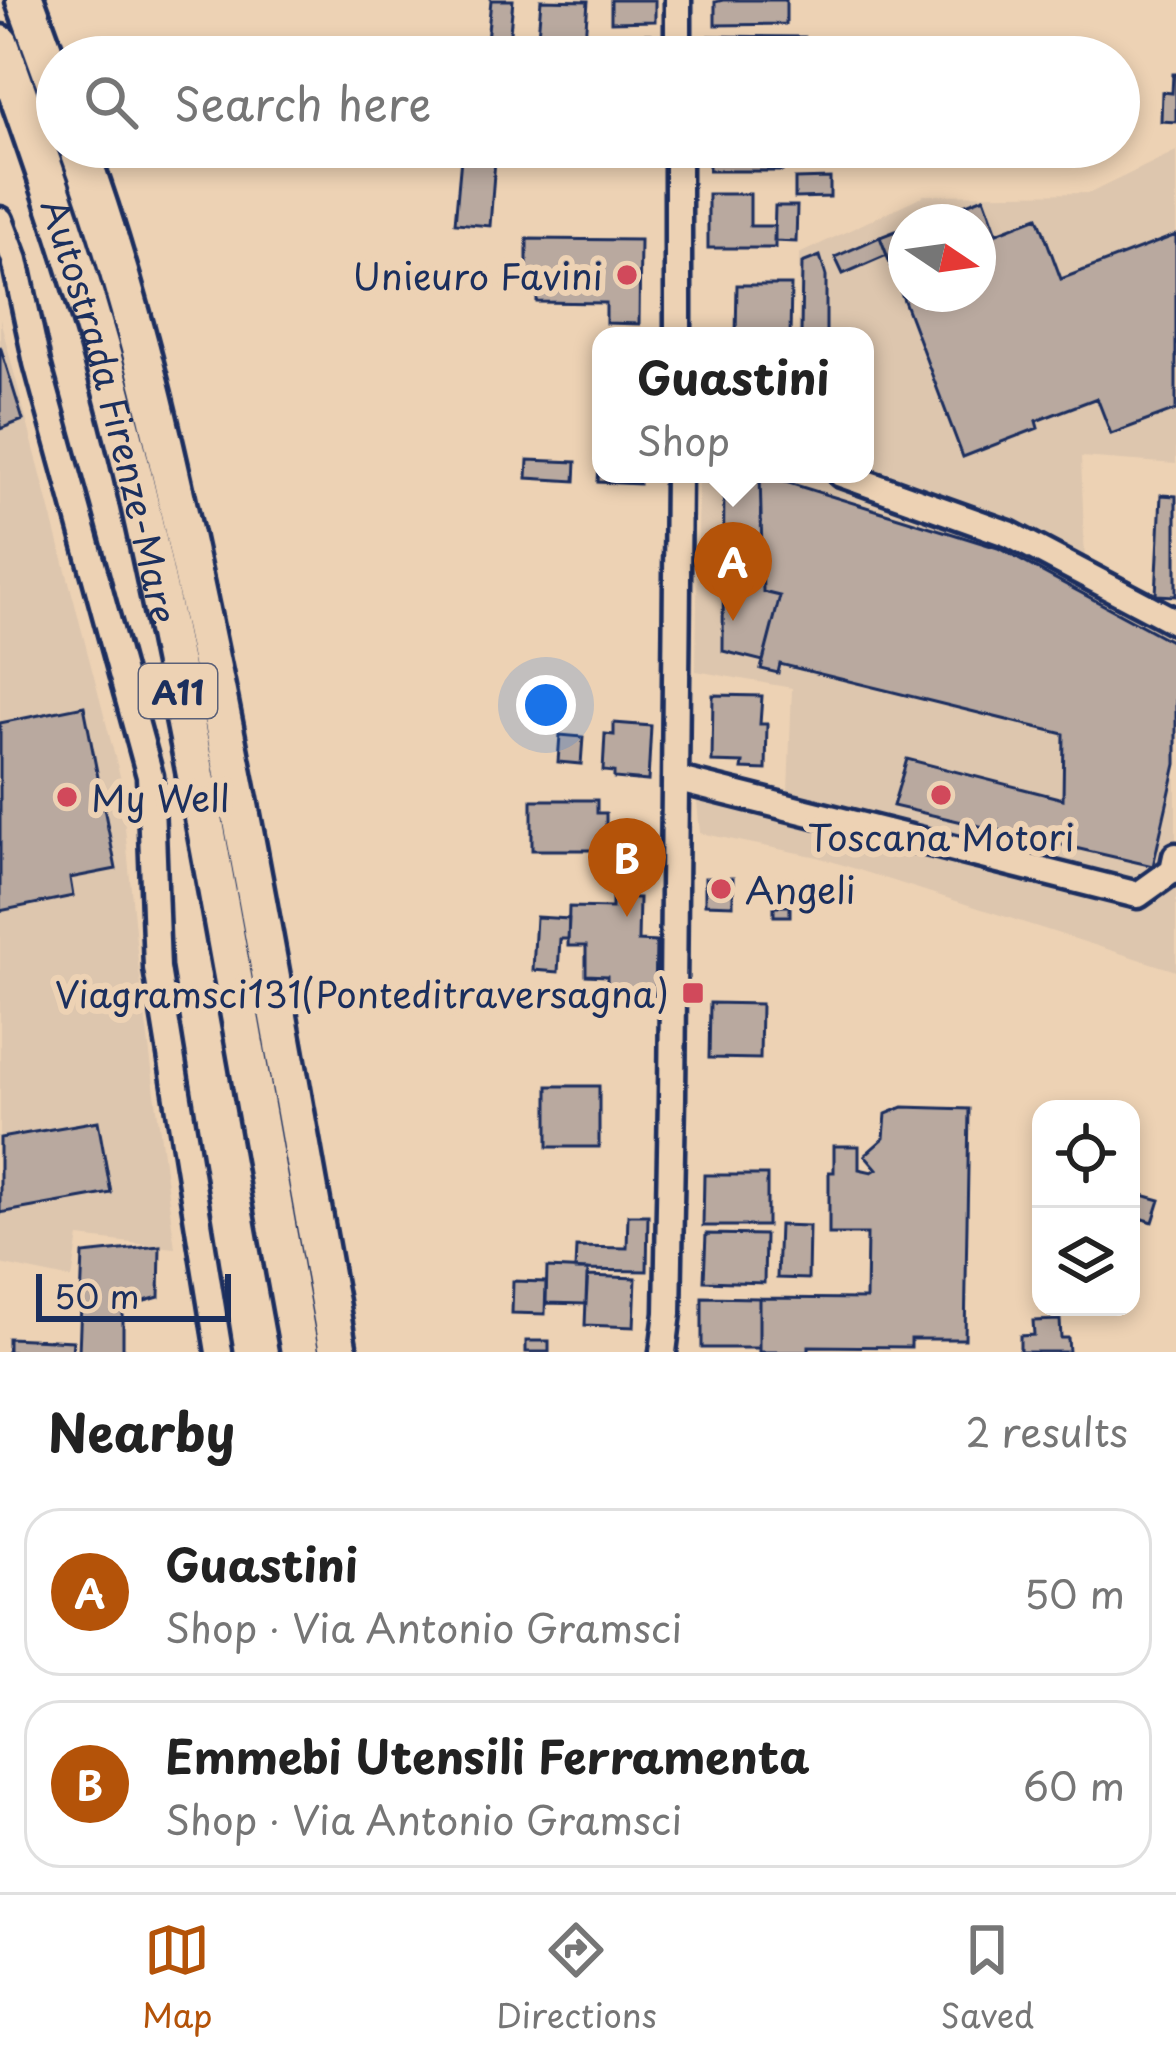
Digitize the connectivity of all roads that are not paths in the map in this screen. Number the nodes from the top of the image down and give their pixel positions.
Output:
1 (25, 0) edge
2 (678, 0) edge
3 (38, 36) edge
4 (678, 36) edge
5 (0, 44) edge
6 (36, 145) edge
7 (44, 168) edge
8 (85, 168) edge
9 (678, 168) edge
10 (0, 220) edge
11 (7, 260) edge
12 (678, 327) edge
13 (678, 483) edge
14 (866, 483) edge
15 (1176, 622) edge
16 (675, 778) junction
17 (1176, 856) edge
18 (668, 1312) junction
19 (219, 1352) edge
20 (300, 1352) edge
21 (338, 1352) edge
22 (646, 1352) edge
23 (663, 1352) edge

1 - 3 highway
2 - 4 street
5 - 6 highway, Autostrada Firenze-Mare / A11
7 - 20 highway, Autostrada Firenze-Mare / A11
8 - 21 highway, Autostrada Firenze-Mare / A11
9 - 12 street
10 - 11 street
11 - 19 street
13 - 16 street
14 - 15 street
16 - 17 street
16 - 18 street
18 - 22 street
18 - 23 street

